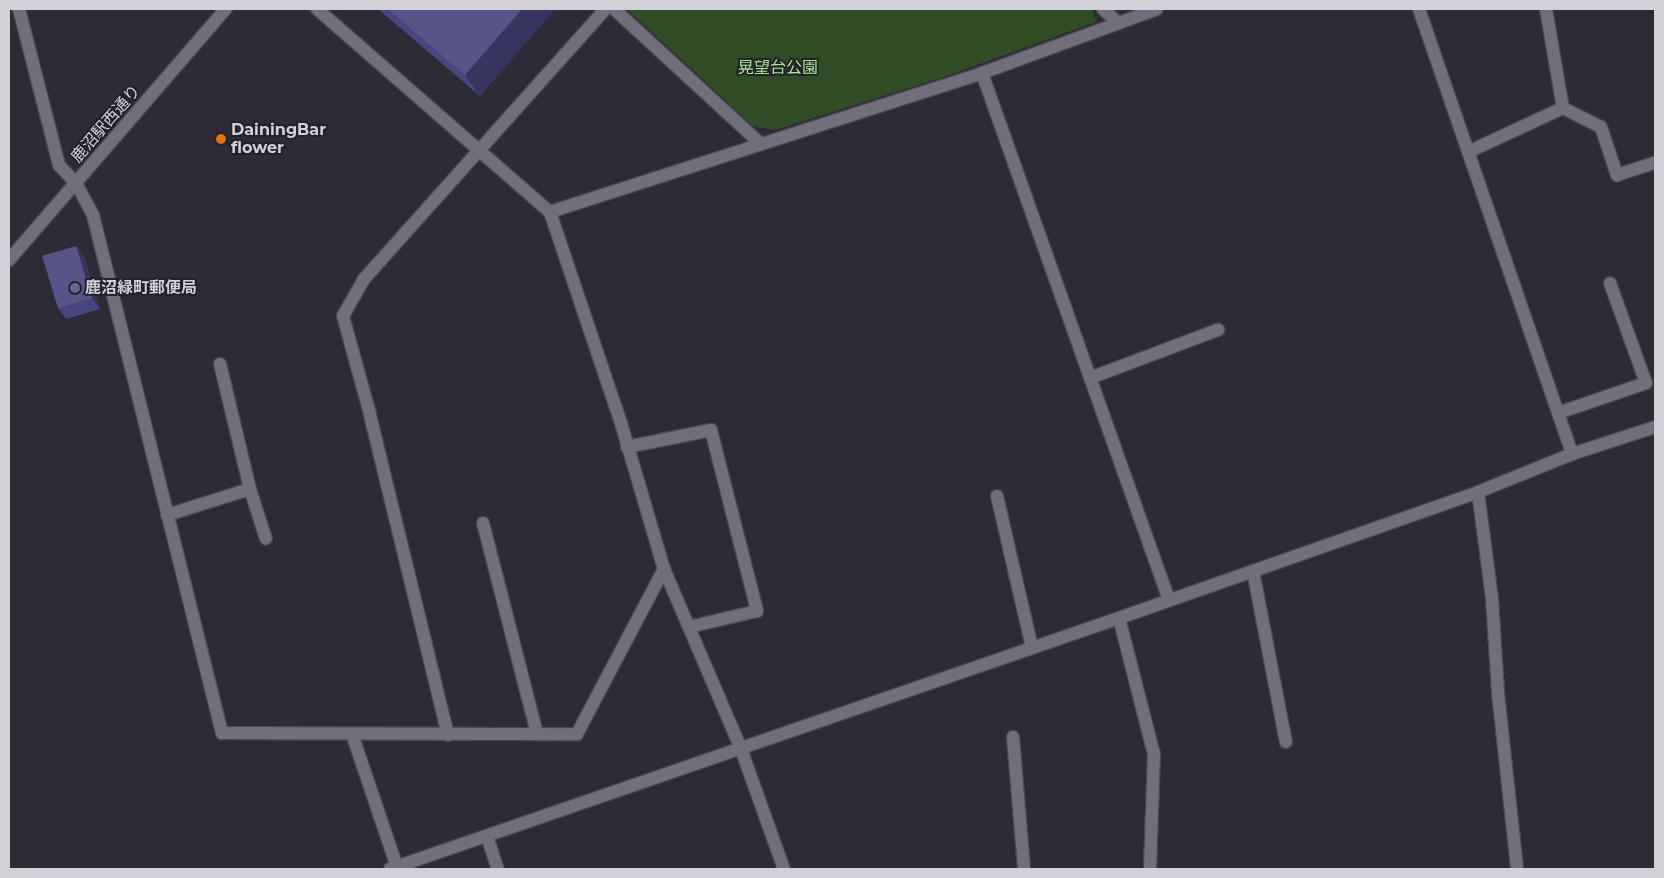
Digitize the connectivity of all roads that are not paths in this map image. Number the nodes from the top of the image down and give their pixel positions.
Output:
1 (19, 9) edge
2 (226, 9) edge
3 (317, 9) edge
4 (605, 9) edge
5 (614, 9) edge
6 (1103, 9) edge
7 (1157, 9) edge
8 (1419, 9) edge
9 (1546, 9) edge
10 (1118, 23) junction
11 (982, 73) junction
12 (1563, 108) junction
13 (761, 144) junction
14 (479, 149) junction
15 (1468, 152) junction
16 (1655, 163) edge
17 (76, 183) junction
18 (550, 212) junction
19 (9, 260) edge
20 (1610, 282) dead end
21 (1218, 330) dead end
22 (220, 364) dead end
23 (1090, 378) junction
24 (1558, 413) junction
25 (1655, 428) edge
26 (628, 446) junction
27 (1572, 454) junction
28 (250, 489) junction
29 (1478, 492) junction
30 (997, 496) dead end
31 (167, 515) junction
32 (483, 523) dead end
33 (266, 540) dead end
34 (664, 569) junction
35 (1253, 571) junction
36 (1169, 600) junction
37 (1119, 618) junction
38 (688, 627) junction
39 (1032, 648) junction
40 (352, 734) junction
41 (537, 734) junction
42 (448, 735) junction
43 (1013, 737) dead end
44 (1286, 742) dead end
45 (741, 749) junction
46 (487, 836) junction
47 (393, 868) edge
48 (498, 869) edge
49 (784, 869) edge
50 (1024, 869) edge
51 (1150, 869) edge
52 (1517, 869) edge

1 - 17 street
2 - 17 street, 鹿沼駅西通り
3 - 14 street
4 - 14 street
5 - 13 street
6 - 10 street
7 - 10 street
8 - 15 street
9 - 12 street
10 - 11 street
11 - 13 street
11 - 23 street
12 - 15 street
12 - 16 street
13 - 18 street
14 - 18 street
14 - 42 street
15 - 24 street
17 - 19 street, 鹿沼駅西通り
17 - 31 street
18 - 26 street
20 - 24 street
21 - 23 street
22 - 28 street
23 - 36 street
24 - 27 street
25 - 27 street
26 - 34 street
26 - 38 street
27 - 29 street
28 - 31 street
28 - 33 street
29 - 35 street
29 - 52 street
30 - 39 street
31 - 40 street
32 - 41 street
34 - 38 street
34 - 41 street
35 - 36 street
35 - 44 street
36 - 37 street
37 - 39 street
37 - 51 street
38 - 45 street
39 - 45 street
40 - 42 street
40 - 47 street
41 - 42 street
43 - 50 street
45 - 46 street
45 - 49 street
46 - 47 street
46 - 48 street

